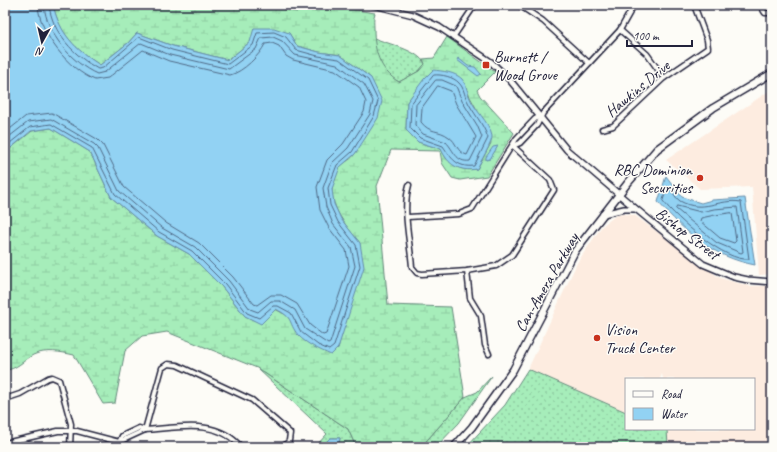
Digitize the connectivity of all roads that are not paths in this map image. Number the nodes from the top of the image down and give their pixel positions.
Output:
1 (374, 5) edge
2 (475, 5) edge
3 (519, 5) edge
4 (634, 5) edge
5 (694, 5) edge
6 (760, 5) edge
7 (398, 8) edge
8 (772, 13) edge
9 (620, 30) junction
10 (454, 36) junction
11 (589, 63) junction
12 (772, 73) edge
13 (664, 78) junction
14 (540, 116) junction
15 (602, 129) dead end
16 (513, 146) junction
17 (409, 185) dead end
18 (618, 194) junction
19 (636, 209) junction
20 (603, 214) junction
21 (408, 217) junction
22 (467, 271) junction
23 (772, 282) edge
24 (490, 354) dead end
25 (5, 399) edge
26 (145, 430) junction
27 (72, 431) junction
28 (5, 443) edge
29 (118, 445) edge
30 (70, 447) edge
31 (241, 447) edge
32 (283, 447) edge
33 (454, 447) edge

1 - 7 street, Bishop Street
2 - 10 street
3 - 11 street
4 - 9 street
5 - 13 street, Hawkins Drive
6 - 8 street
7 - 10 street, Bishop Street
9 - 11 street
9 - 13 street
10 - 14 street, Bishop Street
11 - 14 street
12 - 18 main road, Can-Amera Parkway
13 - 15 street, Hawkins Drive
14 - 16 street
14 - 18 street, Bishop Street
16 - 21 street
16 - 22 street
17 - 21 street
18 - 19 street, Bishop Street
18 - 20 main road, Can-Amera Parkway
19 - 20 street
19 - 23 street, Bishop Street
20 - 33 main road, Can-Amera Parkway
21 - 22 street
22 - 24 street
25 - 27 street
26 - 29 street
26 - 31 street
26 - 32 street
27 - 28 street
27 - 29 street
27 - 30 street

